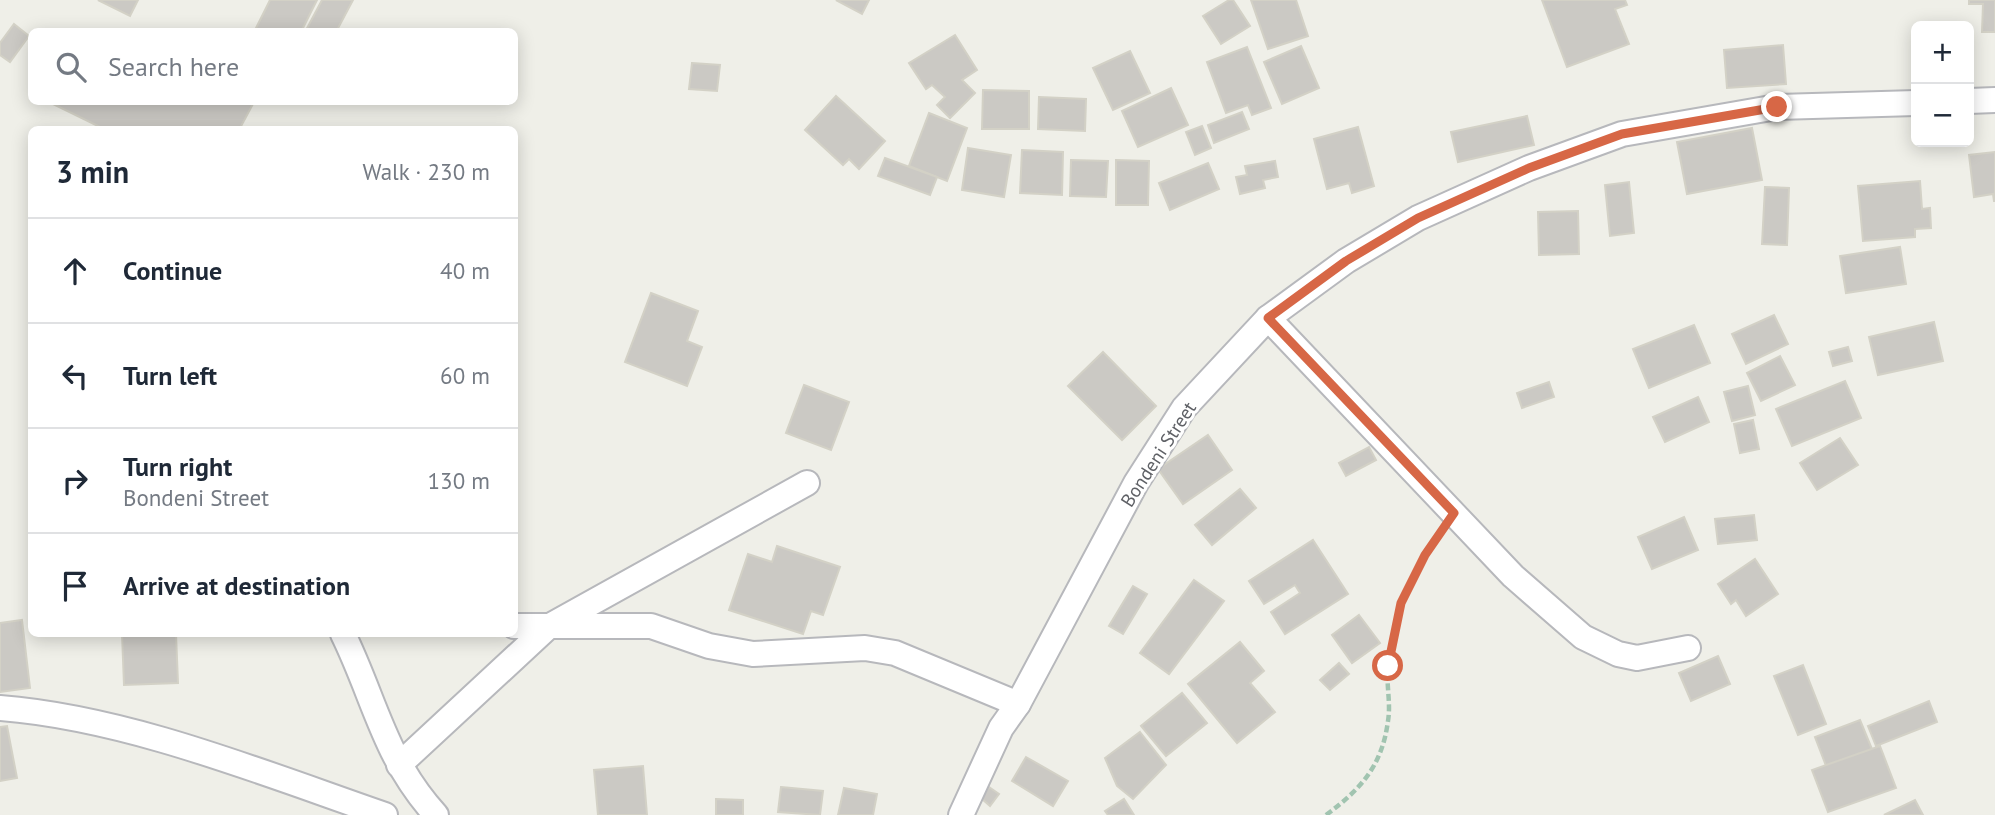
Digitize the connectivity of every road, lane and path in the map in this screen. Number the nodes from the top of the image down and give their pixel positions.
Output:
1 (1995, 100) edge
2 (1974, 101) edge
3 (1911, 103) edge
4 (1268, 318) junction
5 (807, 483) dead end
6 (1454, 513) junction
7 (518, 626) edge
8 (548, 627) junction
9 (344, 637) edge
10 (1688, 648) dead end
11 (1018, 704) junction
12 (0, 708) edge
13 (399, 765) junction
14 (429, 808) edge
15 (385, 815) edge
16 (395, 815) edge
17 (961, 815) edge
18 (1326, 815) edge

1 - 2 street
3 - 4 street, Bondeni Street
4 - 6 street
4 - 11 street, Bondeni Street
5 - 8 street
6 - 10 street
6 - 18 path
7 - 8 street
8 - 11 street
8 - 13 street
9 - 13 street
11 - 17 street, Bondeni Street
12 - 15 street
13 - 14 street
14 - 16 street

